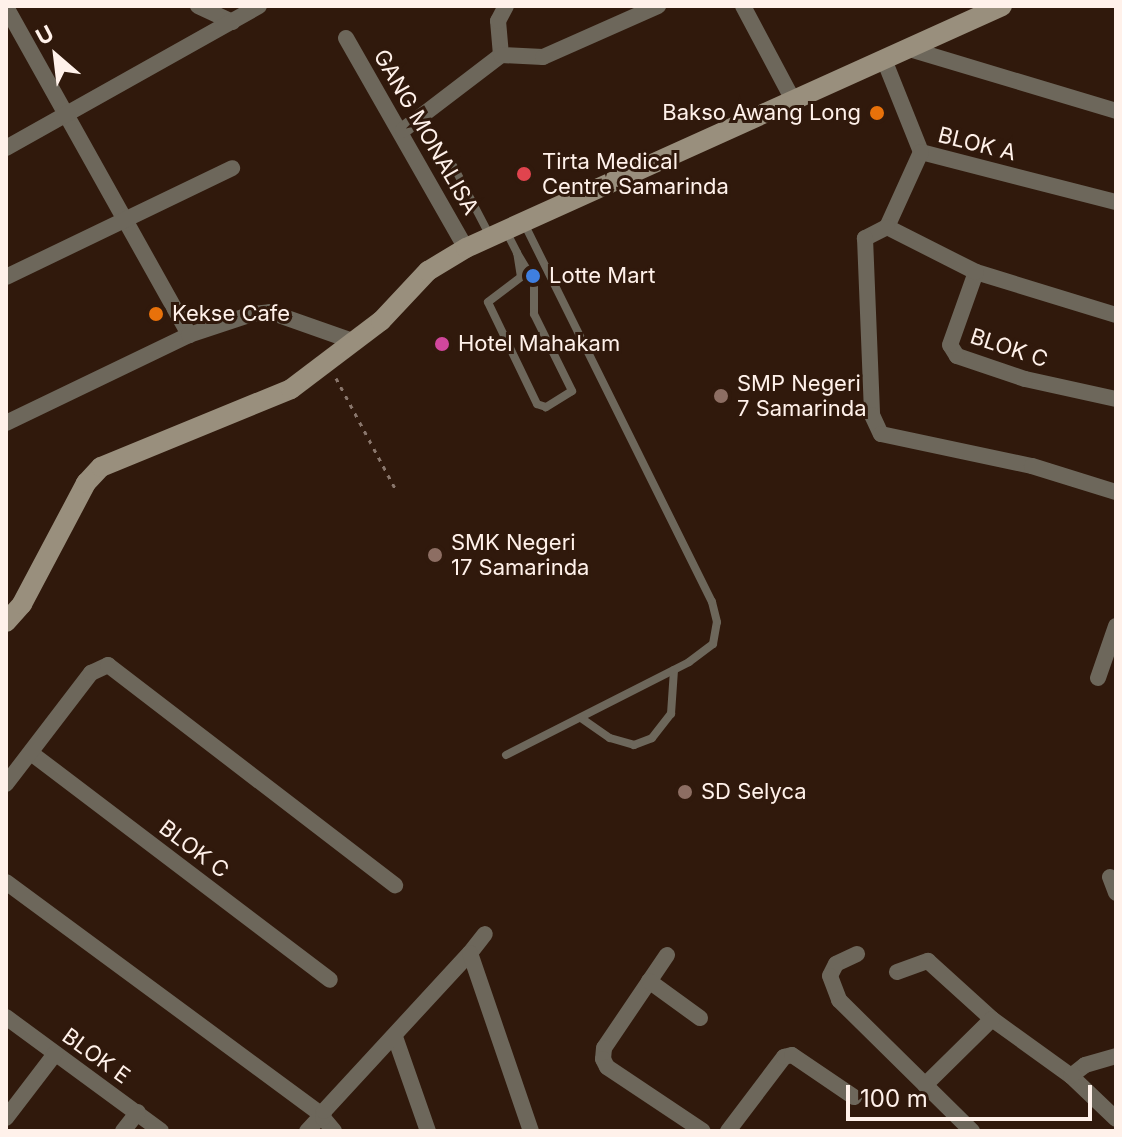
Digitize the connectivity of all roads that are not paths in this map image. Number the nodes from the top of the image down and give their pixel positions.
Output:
1 (198, 6) edge
2 (259, 6) edge
3 (506, 6) edge
4 (658, 6) edge
5 (743, 6) edge
6 (1002, 6) edge
7 (6, 7) edge
8 (967, 14) edge
9 (232, 22) junction
10 (346, 38) dead end
11 (913, 50) junction
12 (501, 55) junction
13 (885, 62) junction
14 (795, 104) junction
15 (1116, 111) edge
16 (68, 117) junction
17 (403, 130) junction
18 (6, 148) edge
19 (921, 152) junction
20 (454, 167) dead end
21 (232, 168) dead end
22 (1116, 202) edge
23 (125, 221) junction
24 (887, 227) junction
25 (508, 232) junction
26 (466, 248) junction
27 (517, 253) junction
28 (976, 272) junction
29 (6, 277) edge
30 (1116, 315) edge
31 (197, 333) junction
32 (355, 342) junction
33 (1116, 399) edge
34 (6, 423) edge
35 (1116, 492) edge
36 (6, 622) edge
37 (1116, 626) edge
38 (674, 670) junction
39 (1098, 678) dead end
40 (581, 718) junction
41 (31, 753) junction
42 (506, 755) dead end
43 (6, 784) edge
44 (6, 882) edge
45 (395, 885) dead end
46 (485, 934) dead end
47 (470, 953) junction
48 (857, 954) dead end
49 (667, 955) dead end
50 (897, 972) dead end
51 (330, 980) dead end
52 (649, 981) junction
53 (6, 1017) edge
54 (700, 1018) dead end
55 (992, 1019) junction
56 (395, 1037) junction
57 (55, 1054) junction
58 (1116, 1056) edge
59 (1071, 1076) junction
60 (925, 1085) junction
61 (854, 1097) dead end
62 (138, 1112) junction
63 (322, 1115) junction
64 (6, 1118) edge
65 (1116, 1119) edge
66 (123, 1131) edge
67 (161, 1131) edge
68 (307, 1131) edge
69 (334, 1131) edge
70 (428, 1131) edge
71 (531, 1131) edge
72 (703, 1131) edge
73 (728, 1131) edge
74 (972, 1131) edge

1 - 9 street
2 - 9 street
3 - 12 street
4 - 12 street
5 - 14 street
6 - 8 main road
7 - 16 street
8 - 11 main road
9 - 16 street
10 - 17 street, GANG MONALISA
11 - 13 main road
11 - 15 street
12 - 17 street
13 - 14 main road
13 - 19 street, BLOK A
14 - 25 main road
16 - 18 street
16 - 23 street
17 - 26 street, GANG MONALISA
19 - 22 street, BLOK A
19 - 24 street
20 - 25 lane
21 - 23 street
23 - 29 street
23 - 31 street
24 - 28 street
24 - 35 street
25 - 26 main road
25 - 27 lane
25 - 38 lane
26 - 32 main road
27 - 27 lane
28 - 30 street
28 - 33 street, BLOK C
31 - 32 street
31 - 34 street
32 - 36 main road
37 - 39 street
38 - 40 lane
38 - 40 lane
40 - 42 lane
41 - 43 street
41 - 45 street
41 - 51 street, BLOK C
44 - 63 street
46 - 47 street
47 - 56 street
47 - 71 street
48 - 60 street
49 - 52 street
50 - 55 street
52 - 54 street
52 - 72 street
53 - 57 street, BLOK E
55 - 59 street
55 - 60 street
56 - 63 street
56 - 70 street
57 - 62 street, BLOK E
57 - 64 street
58 - 59 street
59 - 65 street
60 - 74 street
61 - 73 street
62 - 66 street
62 - 67 street, BLOK E
63 - 68 street
63 - 69 street

